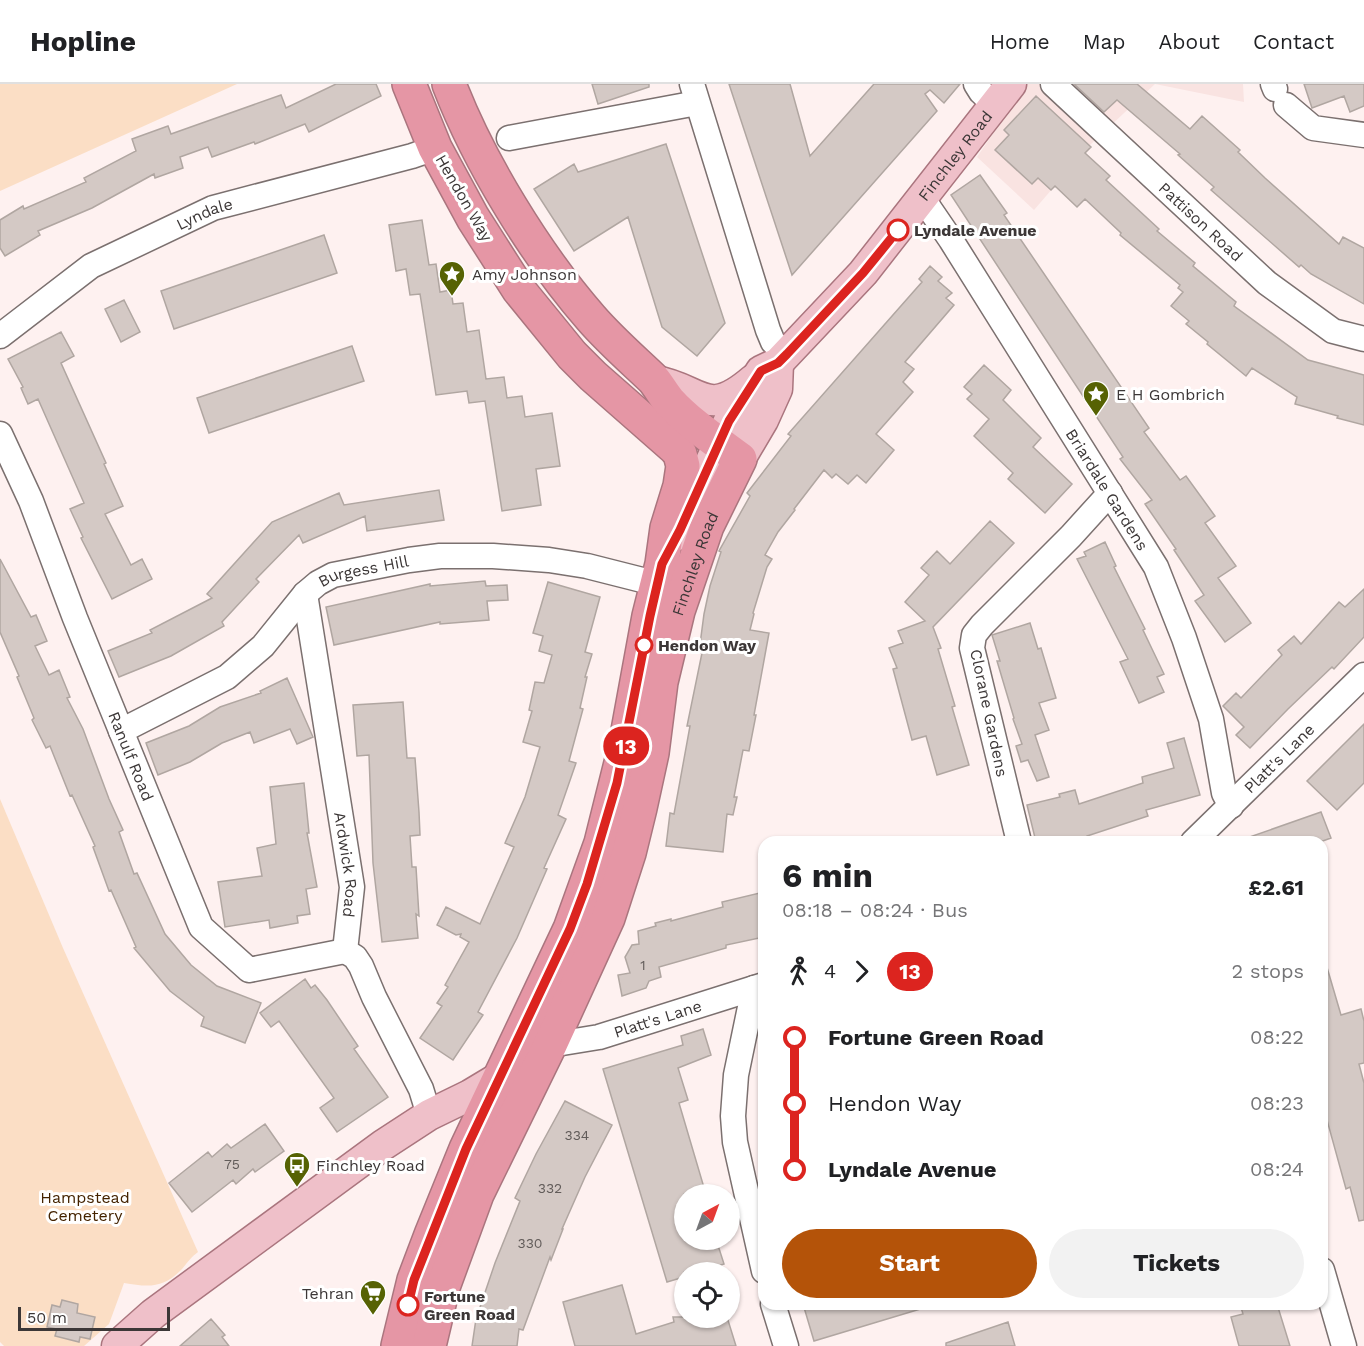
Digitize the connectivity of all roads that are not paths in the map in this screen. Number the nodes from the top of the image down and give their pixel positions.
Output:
1 (409, 84) edge
2 (449, 84) edge
3 (1053, 84) edge
4 (994, 91) edge
5 (694, 93) edge
6 (1278, 93) edge
7 (1364, 135) edge
8 (508, 138) dead end
9 (435, 147) junction
10 (923, 199) junction
11 (0, 336) edge
12 (1364, 339) edge
13 (775, 363) junction
14 (655, 381) junction
15 (0, 434) edge
16 (715, 461) junction
17 (1110, 493) junction
18 (660, 574) junction
19 (305, 594) junction
20 (1364, 675) edge
21 (121, 731) junction
22 (1231, 806) junction
23 (1018, 836) edge
24 (1199, 836) edge
25 (345, 951) junction
26 (758, 987) edge
27 (758, 991) edge
28 (550, 1045) junction
29 (500, 1078) junction
30 (429, 1115) junction
31 (758, 1244) edge
32 (1328, 1291) edge
33 (775, 1310) edge
34 (117, 1346) edge
35 (398, 1346) edge
36 (429, 1346) edge
37 (786, 1346) edge
38 (1344, 1346) edge

1 - 9 highway, Hendon Way
2 - 14 highway
3 - 12 street, Pattison Road
4 - 10 main road, Finchley Road
5 - 8 street
5 - 13 street
6 - 7 street
9 - 11 street, Lyndale
9 - 16 highway, Hendon Way
10 - 13 main road, Finchley Road
10 - 17 street, Briardale Gardens
13 - 14 main road
13 - 16 main road, Finchley Road
14 - 16 highway
15 - 21 street, Ranulf Road
16 - 18 highway
16 - 28 highway, Finchley Road
17 - 22 street, Briardale Gardens
17 - 23 street, Clorane Gardens
18 - 19 street, Burgess Hill
18 - 29 highway, Finchley Road
19 - 21 street, Burgess Hill
19 - 25 street, Ardwick Road
20 - 22 street, Platt's Lane
21 - 25 street, Ranulf Road
22 - 24 street, Platt's Lane
25 - 30 street
26 - 28 street, Platt's Lane
27 - 31 street
28 - 29 main road
28 - 36 highway, Finchley Road
29 - 30 main road
29 - 35 highway, Finchley Road
30 - 34 main road
32 - 38 street
33 - 37 street

